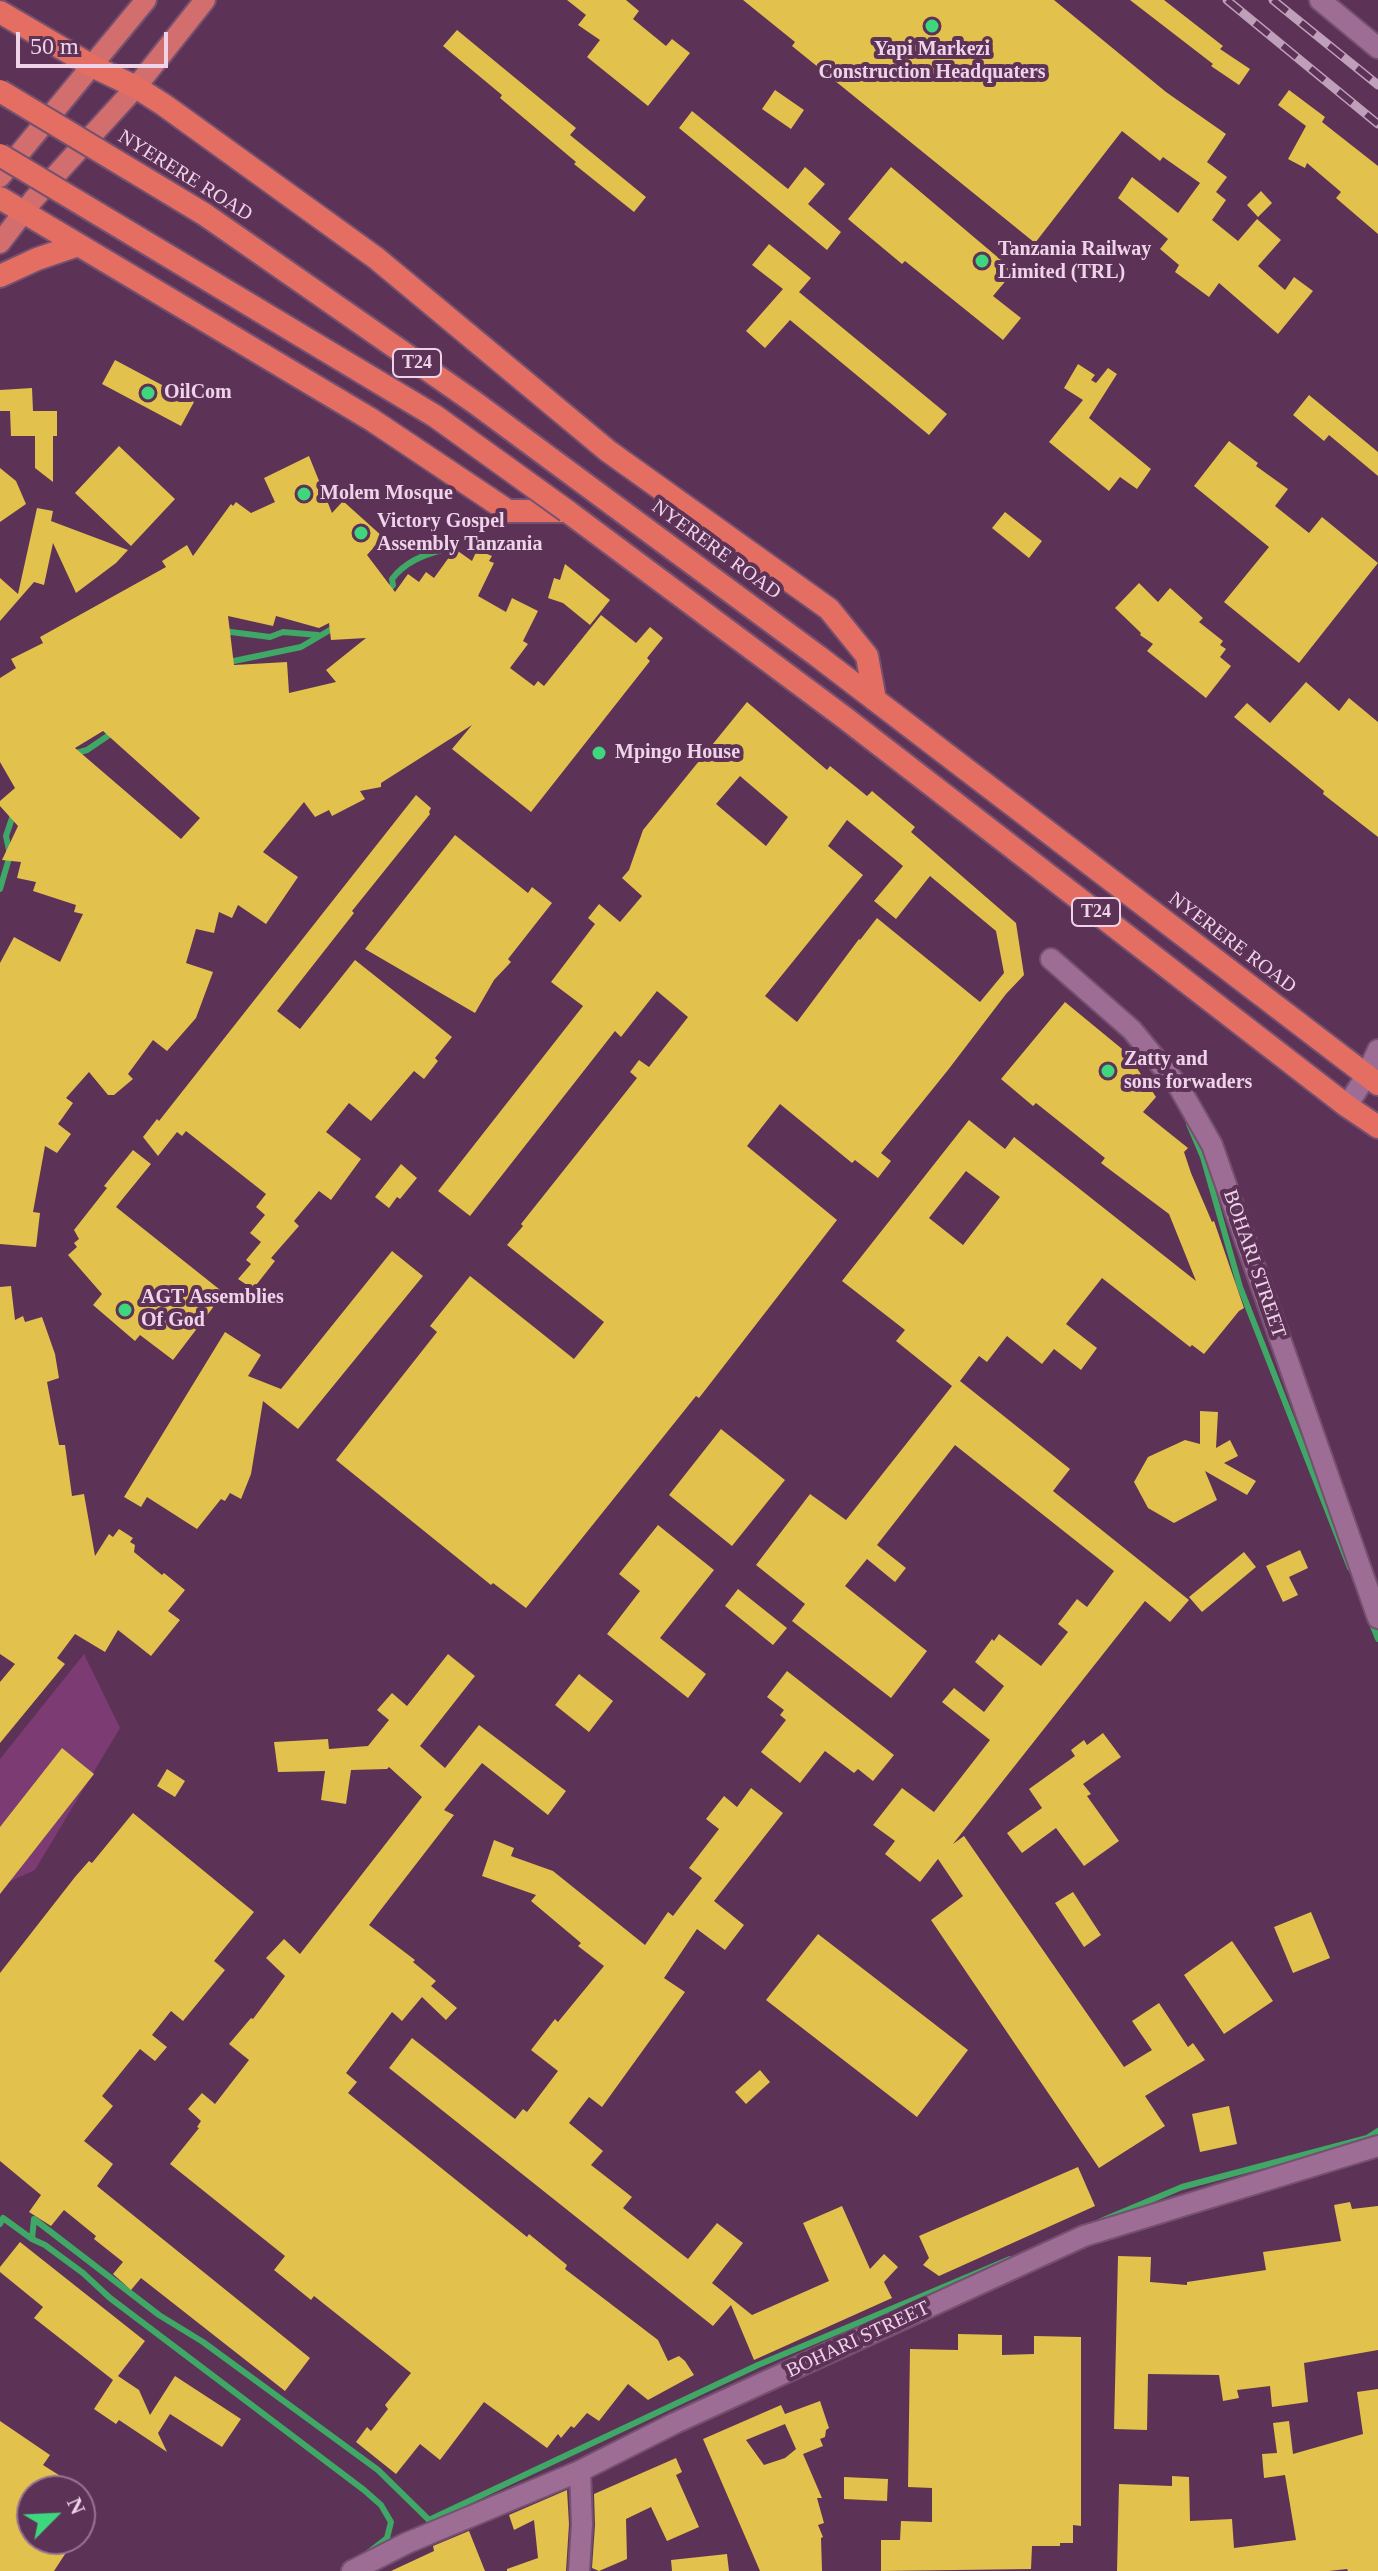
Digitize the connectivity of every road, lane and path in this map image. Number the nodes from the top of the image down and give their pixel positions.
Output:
1 (146, 0) edge
2 (205, 0) edge
3 (1320, 0) edge
4 (0, 12) edge
5 (1378, 48) edge
6 (92, 66) junction
7 (136, 87) junction
8 (0, 91) edge
9 (0, 155) edge
10 (0, 177) edge
11 (0, 198) edge
12 (23, 213) junction
13 (0, 243) edge
14 (78, 245) junction
15 (0, 276) edge
16 (567, 511) junction
17 (875, 700) junction
18 (1051, 959) dead end
19 (1378, 1050) edge
20 (1372, 1080) edge
21 (1347, 1106) junction
22 (1378, 1127) edge
23 (1378, 1618) edge
24 (1378, 2146) edge
25 (580, 2471) junction
26 (352, 2571) edge
27 (579, 2571) edge

1 - 6 main road
2 - 7 main road
3 - 5 street
4 - 6 highway
6 - 7 highway
6 - 10 main road
7 - 12 main road
7 - 17 highway
8 - 17 highway, NYERERE ROAD / T24, bridge
9 - 16 highway, T24, bridge
11 - 12 highway
12 - 13 main road
12 - 14 highway
14 - 15 highway
14 - 16 highway
16 - 21 highway, T24
17 - 20 highway, NYERERE ROAD / T24
18 - 23 street, BOHARI STREET
19 - 20 street
20 - 21 street
21 - 22 highway, T24
24 - 25 street, BOHARI STREET
25 - 26 street, BOHARI STREET
25 - 27 street

